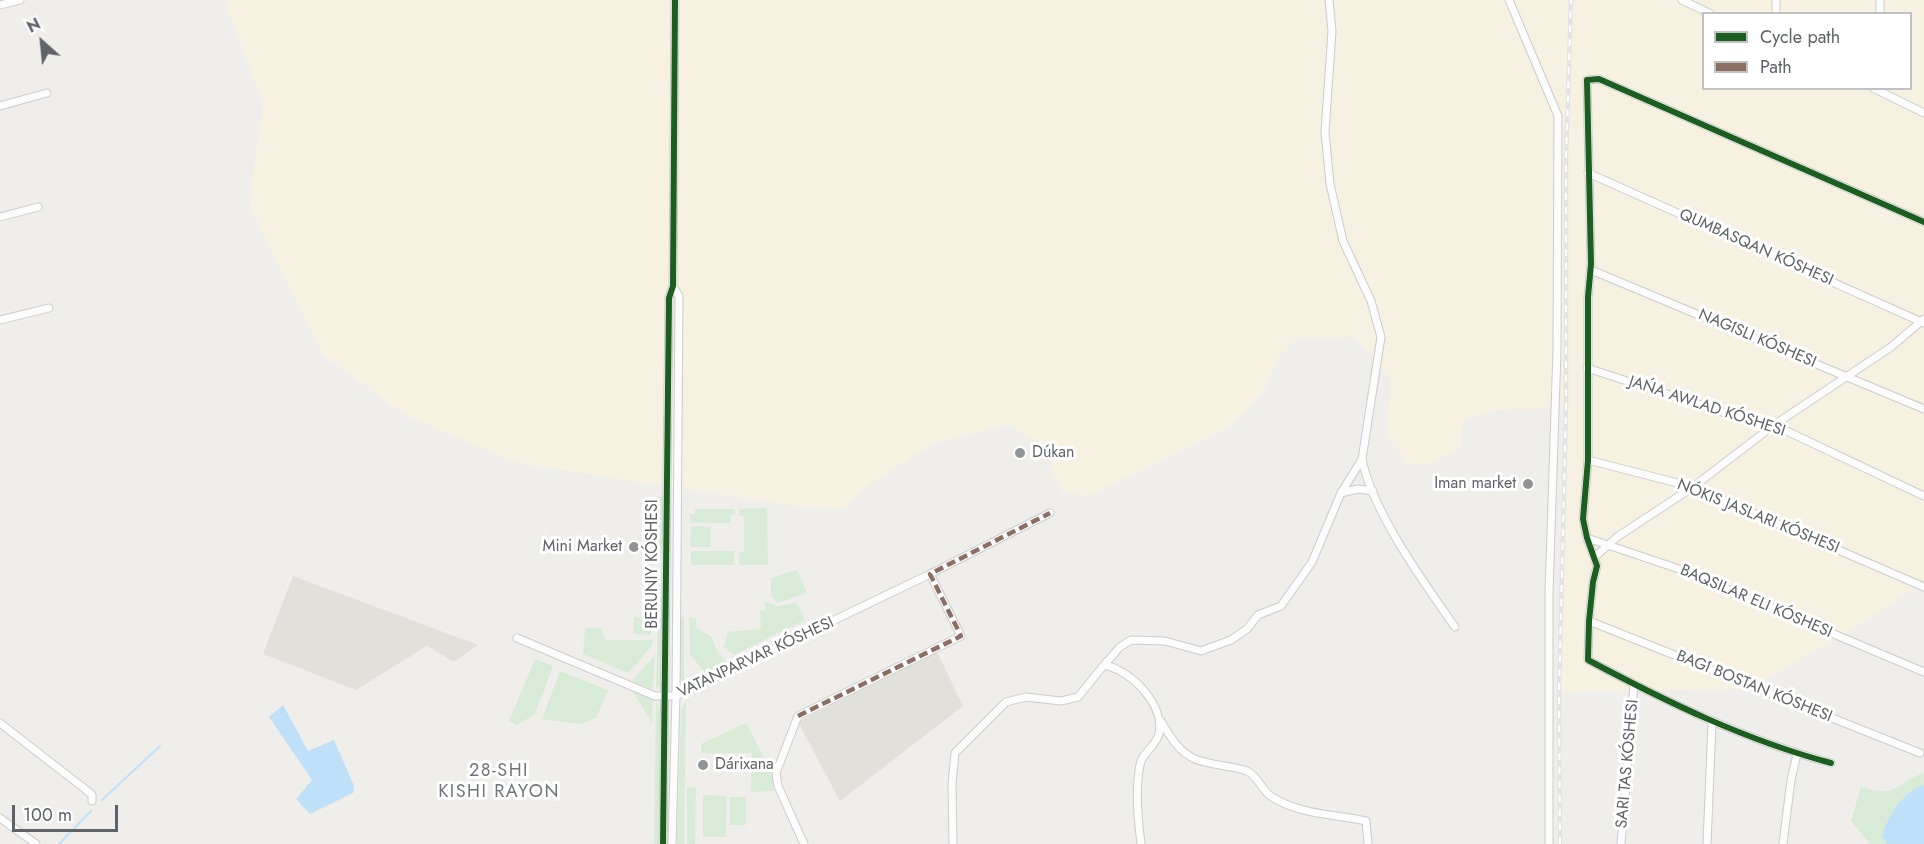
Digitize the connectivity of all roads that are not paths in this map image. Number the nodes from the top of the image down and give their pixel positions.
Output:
1 (20, 0) edge
2 (675, 0) edge
3 (1329, 0) edge
4 (1509, 0) edge
5 (1682, 0) edge
6 (0, 5) edge
7 (1707, 12) edge
8 (1878, 90) edge
9 (47, 93) dead end
10 (0, 106) edge
11 (1924, 113) edge
12 (1588, 173) junction
13 (38, 207) dead end
14 (0, 217) edge
15 (1924, 222) edge
16 (1591, 270) junction
17 (673, 286) junction
18 (49, 308) dead end
19 (0, 320) edge
20 (1923, 321) edge
21 (1587, 368) junction
22 (1847, 376) junction
23 (1924, 409) edge
24 (668, 412) junction
25 (678, 412) junction
26 (1774, 425) junction
27 (1362, 459) junction
28 (1588, 460) junction
29 (1693, 487) junction
30 (1373, 491) junction
31 (1341, 493) junction
32 (1924, 496) edge
33 (1050, 513) dead end
34 (1587, 538) junction
35 (1607, 546) junction
36 (1596, 556) junction
37 (928, 575) junction
38 (1924, 587) edge
39 (1589, 621) junction
40 (1455, 627) dead end
41 (517, 638) dead end
42 (1104, 665) junction
43 (1924, 672) edge
44 (1634, 684) junction
45 (666, 696) junction
46 (676, 696) junction
47 (1160, 719) junction
48 (0, 723) edge
49 (1712, 723) junction
50 (1920, 753) dead end
51 (1797, 754) junction
52 (1831, 763) dead end
53 (92, 801) dead end
54 (0, 818) edge
55 (36, 844) edge
56 (663, 844) edge
57 (672, 844) edge
58 (804, 844) edge
59 (954, 844) edge
60 (1141, 844) edge
61 (1368, 844) edge
62 (1549, 844) edge
63 (1621, 844) edge
64 (1707, 844) edge
65 (1784, 844) edge

1 - 6 street
2 - 17 street
3 - 27 street
4 - 62 street
5 - 7 street
8 - 11 street
9 - 10 street
12 - 15 street
12 - 16 street
12 - 20 street, QUMBASQAN KÓSHESI
13 - 14 street
16 - 21 street
16 - 22 street
17 - 24 street, BERUNIY KÓSHESI
17 - 25 street, BERUNIY KÓSHESI
18 - 19 street
20 - 22 street
21 - 26 street, JAŃA AWLAD KÓSHESI
21 - 28 street
22 - 23 street
22 - 26 street
24 - 25 street
24 - 45 street, BERUNIY KÓSHESI
25 - 46 street, BERUNIY KÓSHESI
26 - 29 street
26 - 32 street, JAŃA AWLAD KÓSHESI
27 - 30 street
27 - 31 street
28 - 29 street
28 - 34 street
29 - 35 street
29 - 38 street
30 - 31 street
30 - 40 street
31 - 42 street
33 - 37 street, VATANPARVAR KÓSHESI
34 - 35 street
34 - 36 street
35 - 36 street
35 - 43 street
36 - 39 street
37 - 46 street, VATANPARVAR KÓSHESI
37 - 58 street
39 - 44 street
39 - 50 street
41 - 45 street, VATANPARVAR KÓSHESI
42 - 47 street
42 - 59 street
44 - 49 street
44 - 63 street
45 - 46 street, VATANPARVAR KÓSHESI
45 - 56 street, BERUNIY KÓSHESI
46 - 57 street, BERUNIY KÓSHESI
47 - 60 street
47 - 61 street
48 - 53 street
49 - 51 street
49 - 64 street
51 - 52 street
51 - 65 street
54 - 55 street

